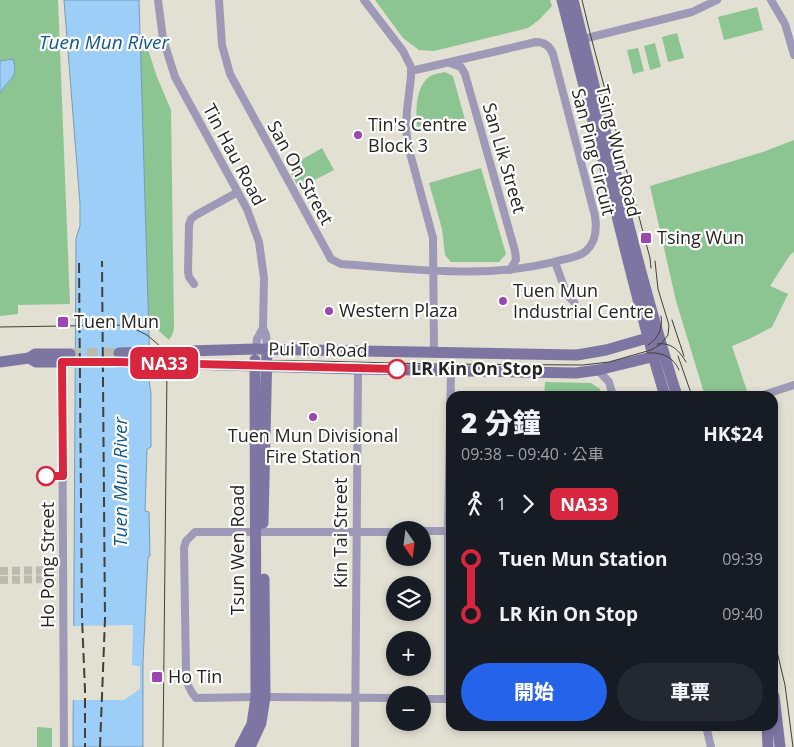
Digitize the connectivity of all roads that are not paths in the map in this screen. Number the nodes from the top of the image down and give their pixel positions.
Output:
1 (158, 0) edge
2 (219, 0) edge
3 (364, 0) edge
4 (562, 0) edge
5 (573, 0) edge
6 (717, 0) edge
7 (771, 0) edge
8 (577, 40) junction
9 (794, 55) edge
10 (448, 62) junction
11 (411, 71) junction
12 (238, 192) junction
13 (555, 262) junction
14 (510, 270) junction
15 (434, 271) junction
16 (194, 284) dead end
17 (574, 302) dead end
18 (653, 337) junction
19 (262, 349) junction
20 (434, 352) junction
21 (664, 354) junction
22 (652, 357) junction
23 (66, 358) joint
24 (119, 358) tunnel mouth
25 (153, 358) junction
26 (0, 362) edge
27 (630, 363) junction
28 (261, 366) junction
29 (358, 369) junction
30 (452, 370) junction
31 (598, 370) junction
32 (660, 381) junction
33 (794, 385) edge
34 (452, 391) edge
35 (612, 391) edge
36 (663, 391) edge
37 (675, 391) edge
38 (775, 391) edge
39 (431, 531) edge
40 (446, 531) edge
41 (259, 532) junction
42 (356, 532) junction
43 (386, 532) edge
44 (261, 697) junction
45 (355, 698) junction
46 (386, 698) edge
47 (431, 699) edge
48 (446, 699) edge
49 (778, 730) edge
50 (707, 731) edge
51 (767, 731) edge
52 (64, 747) edge
53 (240, 747) edge
54 (250, 747) edge
55 (355, 747) edge
56 (711, 747) edge
57 (768, 747) edge
58 (780, 747) edge

1 - 12 street, Tin Hau Road
2 - 15 street, San On Street
3 - 11 street
4 - 8 main road, Tsing Wun Road
5 - 8 main road, Tsing Wun Road
6 - 8 street
7 - 9 street
8 - 18 main road, Tsing Wun Road
10 - 11 street, San Ping Circuit
10 - 13 street, San Ping Circuit
10 - 14 street, San Lik Street
11 - 15 street
12 - 16 street
12 - 19 street, Tin Hau Road
13 - 14 street, San Ping Circuit
13 - 17 street
14 - 15 street, San Ping Circuit
15 - 20 street
18 - 20 main road, Pui To Road
18 - 21 main road
18 - 22 main road
19 - 20 main road, Pui To Road
19 - 25 main road, Pui To Road
19 - 28 main road, Tsun Wen Road
21 - 22 main road, Pui To Road
21 - 37 main road
22 - 27 main road, Pui To Road
22 - 32 main road
23 - 26 main road
23 - 52 street, Ho Pong Street
24 - 25 main road, Pui To Road
25 - 28 main road, Pui To Road
27 - 31 main road, Pui To Road
27 - 32 main road
28 - 29 main road, Pui To Road
28 - 41 main road, Tsun Wen Road
29 - 30 main road, Pui To Road
29 - 42 street, Kin Tai Street
30 - 31 main road, Pui To Road
30 - 34 street
31 - 35 street
32 - 36 main road
33 - 38 street
39 - 40 street
41 - 42 street
41 - 44 main road, Tsun Wen Road
41 - 44 street
42 - 43 street
42 - 45 street, Kin Tai Street
44 - 45 street
44 - 53 main road, Tsun Wen Road
44 - 54 main road, Tsun Wen Road
45 - 46 street
45 - 55 street, Kin Tai Street
47 - 48 street
49 - 58 main road
50 - 56 street
51 - 57 main road

